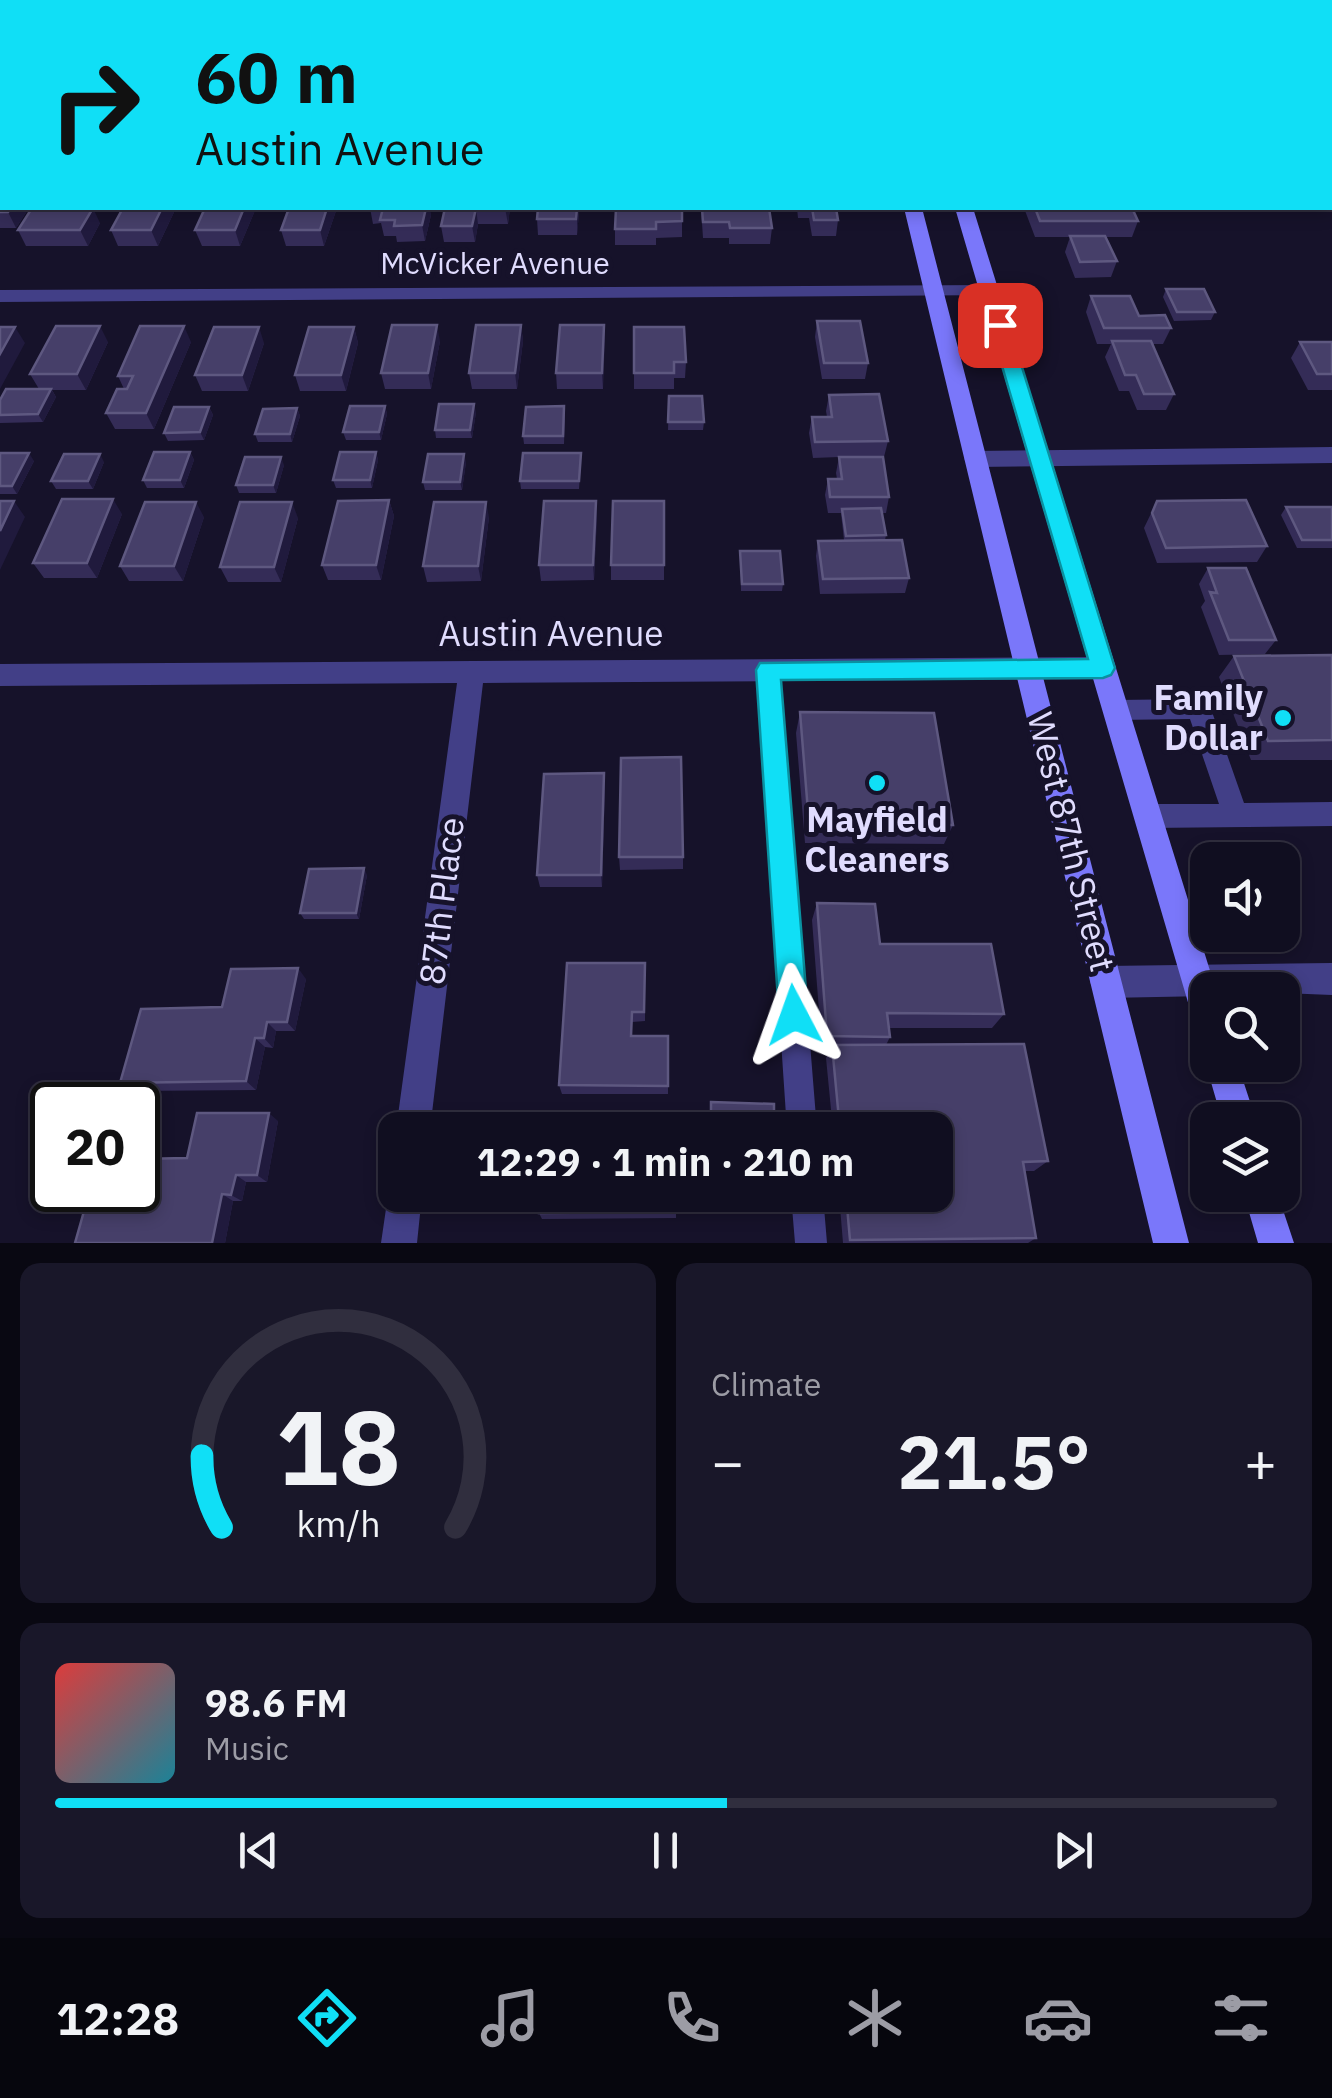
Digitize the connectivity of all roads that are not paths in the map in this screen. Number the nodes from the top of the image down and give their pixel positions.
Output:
1 (913, 210) edge
2 (965, 210) edge
3 (934, 292) junction
4 (990, 292) junction
5 (0, 296) edge
6 (1332, 455) edge
7 (1040, 458) junction
8 (975, 459) junction
9 (1103, 668) junction
10 (1028, 669) junction
11 (768, 670) junction
12 (471, 672) junction
13 (0, 674) edge
14 (1116, 710) junction
15 (1235, 814) junction
16 (1332, 814) edge
17 (1148, 816) junction
18 (1194, 972) edge
19 (1300, 980) edge
20 (1332, 980) edge
21 (1190, 981) edge
22 (1106, 982) junction
23 (415, 1112) edge
24 (801, 1112) edge
25 (403, 1212) edge
26 (808, 1212) edge
27 (1266, 1212) edge
28 (399, 1243) edge
29 (810, 1243) edge
30 (1171, 1243) edge
31 (1276, 1243) edge

1 - 3 main road, West 87th Street
2 - 4 main road
3 - 4 street, McVicker Avenue
3 - 5 street, McVicker Avenue
3 - 8 main road, West 87th Street
4 - 7 main road
6 - 7 street
7 - 8 street
7 - 9 main road
8 - 10 main road, West 87th Street
9 - 10 street, Austin Avenue
9 - 14 main road
10 - 11 street, Austin Avenue
10 - 22 main road, West 87th Street
11 - 12 street, Austin Avenue
11 - 24 lane
12 - 13 street, Austin Avenue
12 - 23 street, 87th Place
14 - 15 lane
14 - 17 main road
15 - 16 lane
15 - 17 lane
17 - 18 main road
19 - 20 street
21 - 22 street
22 - 30 main road, West 87th Street
25 - 28 street
26 - 29 lane
27 - 31 main road

